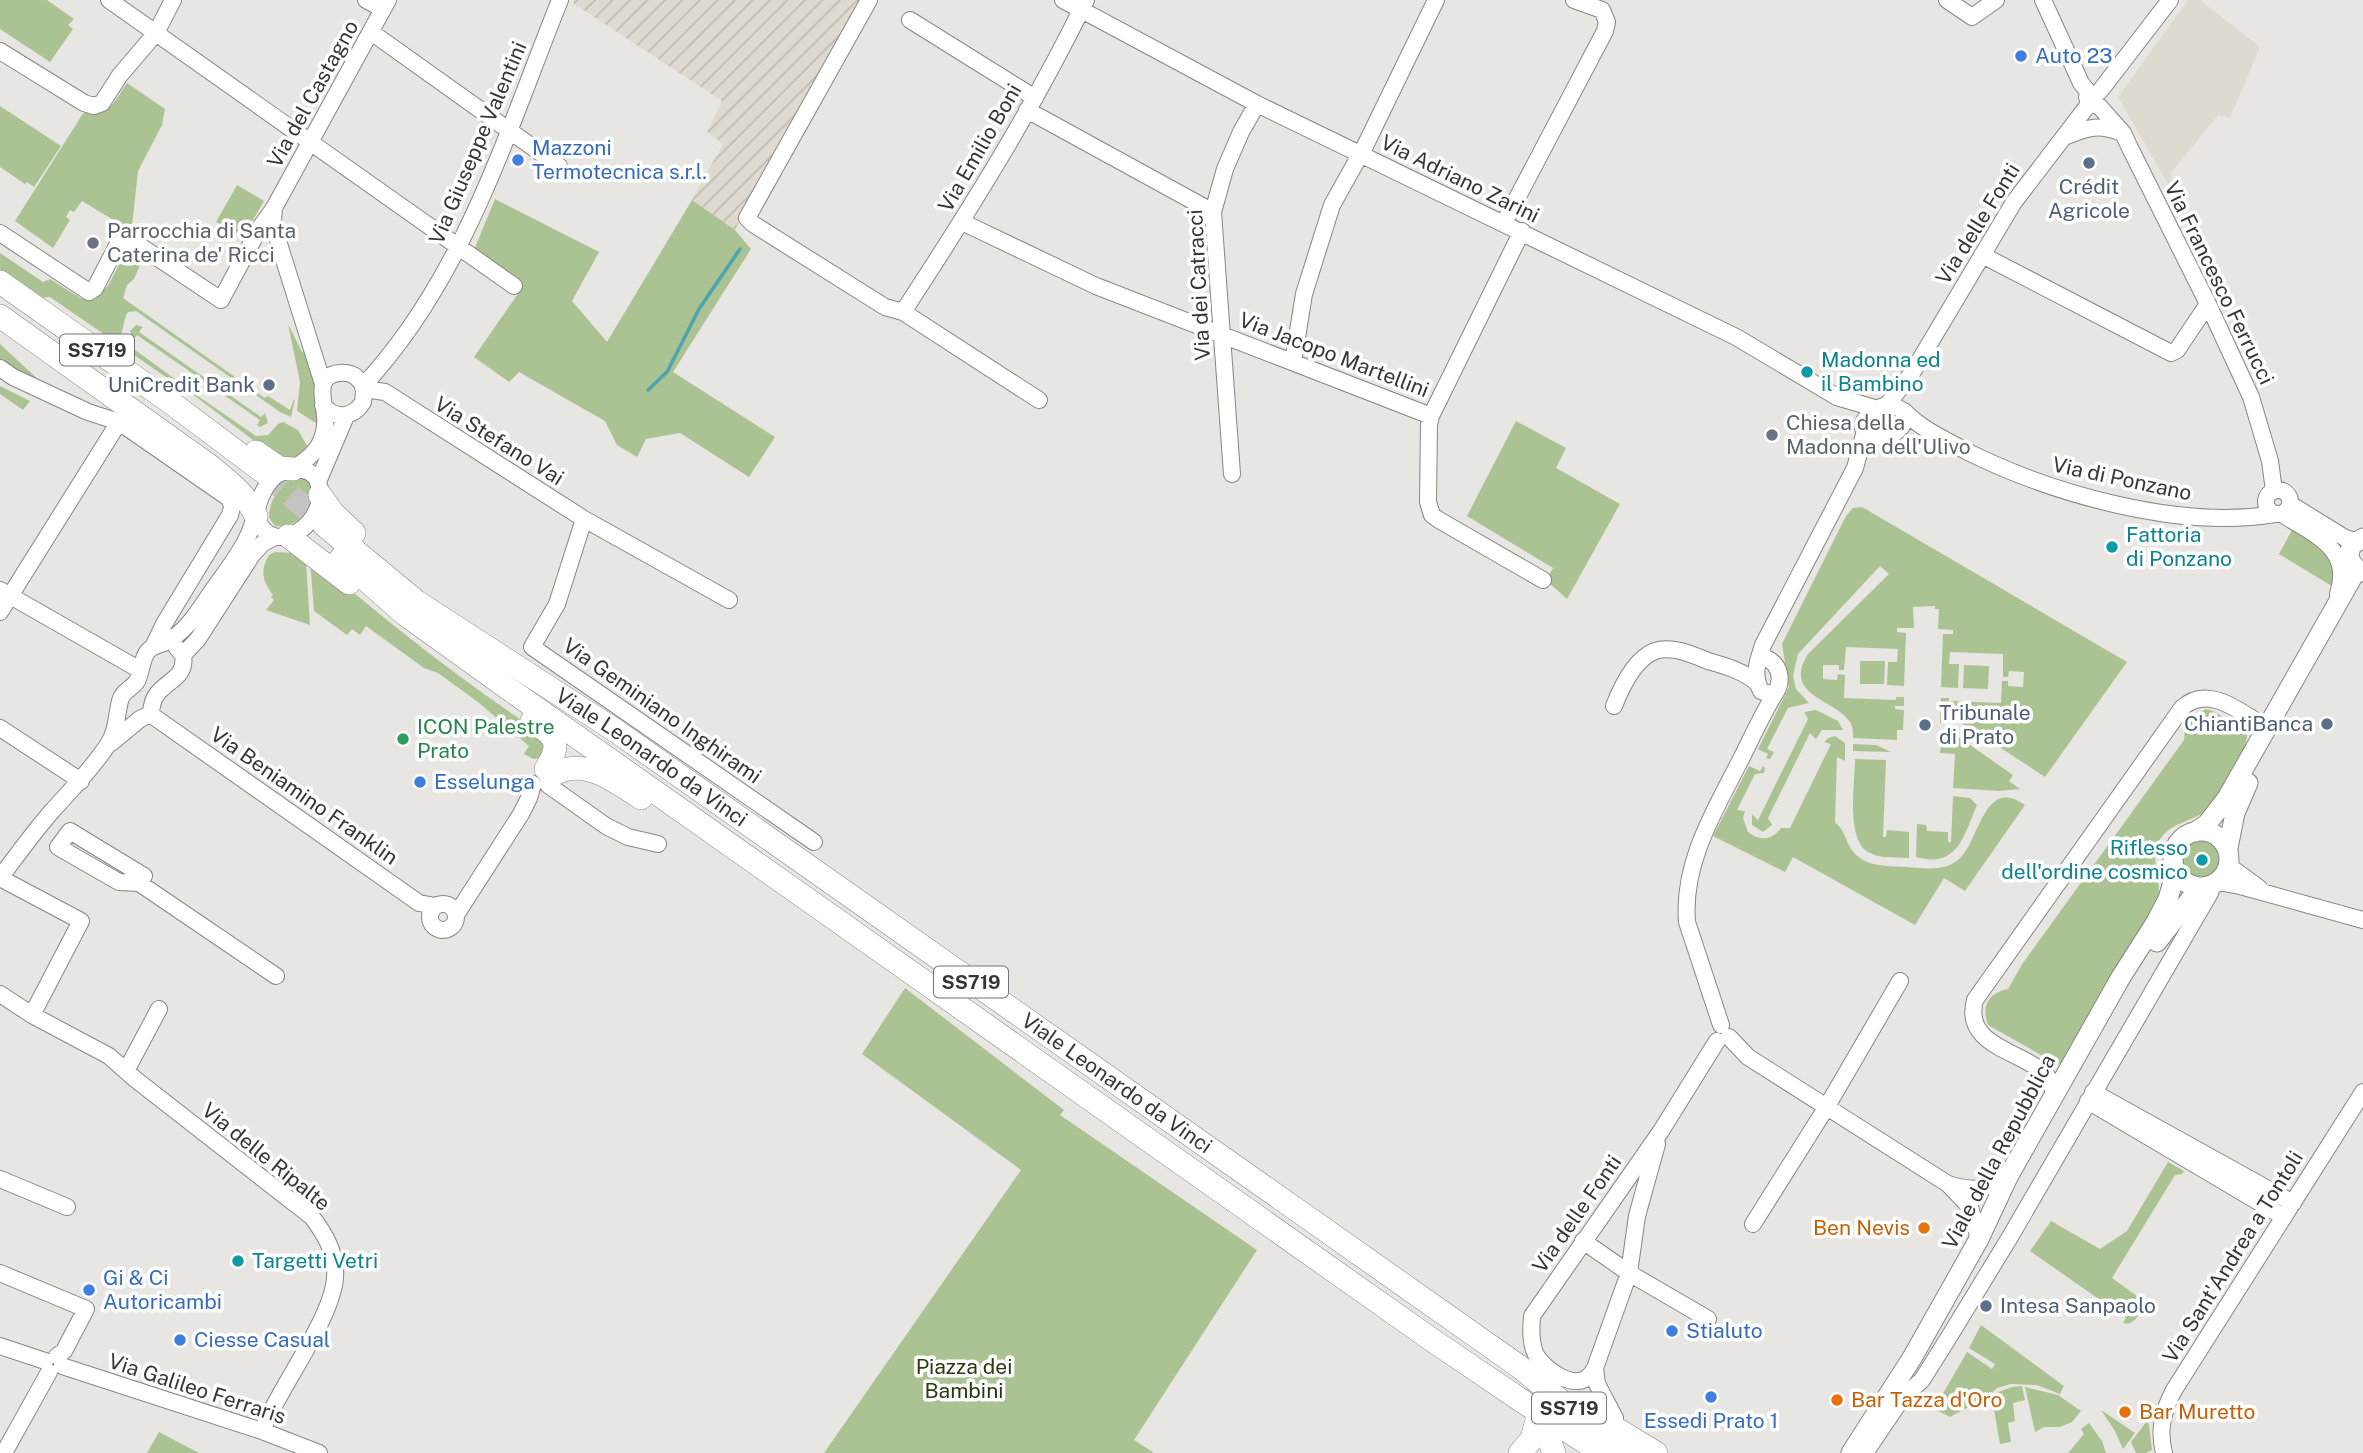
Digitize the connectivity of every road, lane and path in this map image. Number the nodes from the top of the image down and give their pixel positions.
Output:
1 (109, 0) edge
2 (173, 0) edge
3 (366, 0) edge
4 (869, 0) edge
5 (1063, 0) edge
6 (1436, 0) edge
7 (1574, 0) edge
8 (1947, 0) edge
9 (1996, 0) edge
10 (2043, 0) edge
11 (2170, 0) edge
12 (556, 2) edge
13 (386, 5) edge
14 (1083, 5) edge
15 (910, 20) dead end
16 (371, 32) junction
17 (156, 33) junction
18 (0, 51) edge
19 (2094, 99) junction
20 (1031, 104) junction
21 (1257, 104) junction
22 (510, 129) junction
23 (2123, 133) junction
24 (2061, 138) junction
25 (310, 144) junction
26 (1360, 154) junction
27 (559, 166) dead end
28 (274, 208) junction
29 (1213, 212) junction
30 (962, 222) junction
31 (1504, 223) junction
32 (1522, 231) junction
33 (0, 233) edge
34 (276, 235) junction
35 (253, 240) junction
36 (460, 247) junction
37 (1982, 255) junction
38 (0, 282) edge
39 (513, 286) dead end
40 (23, 298) junction
41 (2208, 304) junction
42 (903, 312) junction
43 (2, 317) edge
44 (1222, 333) junction
45 (1293, 362) junction
46 (381, 366) junction
47 (0, 368) edge
48 (323, 384) junction
49 (361, 388) junction
50 (389, 395) junction
51 (1837, 397) junction
52 (1039, 400) dead end
53 (323, 405) junction
54 (1891, 408) junction
55 (346, 416) junction
56 (1431, 416) junction
57 (119, 422) junction
58 (1864, 427) junction
59 (1890, 434) junction
60 (1940, 437) junction
61 (1855, 468) junction
62 (293, 470) junction
63 (1232, 474) dead end
64 (319, 488) junction
65 (2277, 505) junction
66 (256, 516) junction
67 (584, 519) junction
68 (282, 537) junction
69 (2359, 540) edge
70 (2361, 574) edge
71 (1543, 580) dead end
72 (5, 593) edge
73 (729, 600) dead end
74 (0, 612) edge
75 (2331, 615) junction
76 (1773, 628) junction
77 (418, 640) junction
78 (159, 645) junction
79 (183, 655) junction
80 (1757, 662) junction
81 (1776, 666) junction
82 (1731, 668) junction
83 (140, 670) junction
84 (502, 684) junction
85 (548, 688) junction
86 (1765, 689) junction
87 (1614, 706) dead end
88 (119, 710) junction
89 (145, 717) junction
90 (0, 728) edge
91 (2266, 728) junction
92 (109, 745) junction
93 (81, 781) junction
94 (541, 783) junction
95 (40, 825) junction
96 (2195, 832) junction
97 (720, 836) junction
98 (814, 842) dead end
99 (658, 844) dead end
100 (2228, 857) junction
101 (2174, 867) junction
102 (0, 878) edge
103 (2210, 885) junction
104 (2263, 892) junction
105 (2363, 920) edge
106 (276, 976) dead end
107 (1900, 981) dead end
108 (0, 994) edge
109 (159, 1009) dead end
110 (32, 1015) junction
111 (1723, 1034) junction
112 (2069, 1068) junction
113 (126, 1071) junction
114 (2043, 1072) junction
115 (2363, 1092) edge
116 (2055, 1096) junction
117 (2090, 1097) junction
118 (1826, 1108) junction
119 (1661, 1131) junction
120 (2008, 1177) junction
121 (0, 1179) edge
122 (1948, 1184) junction
123 (2259, 1193) junction
124 (2293, 1203) junction
125 (67, 1208) dead end
126 (2284, 1217) junction
127 (1753, 1224) dead end
128 (1979, 1239) junction
129 (1583, 1241) junction
130 (0, 1273) edge
131 (1629, 1273) junction
132 (1704, 1330) dead end
133 (0, 1346) edge
134 (53, 1364) junction
135 (1520, 1367) junction
136 (1595, 1368) junction
137 (1535, 1417) junction
138 (1613, 1427) junction
139 (262, 1431) junction
140 (4, 1453) edge
141 (319, 1453) edge
142 (1520, 1453) edge
143 (1554, 1453) edge
144 (1581, 1453) edge
145 (1602, 1453) edge
146 (1632, 1453) edge
147 (1656, 1453) edge
148 (1850, 1453) edge
149 (1864, 1453) edge
150 (2164, 1453) edge

1 - 17 street
2 - 17 street
3 - 13 street
4 - 42 street
5 - 14 street, Via Adriano Zarini
6 - 26 street
7 - 31 street
8 - 9 street
10 - 19 street, Via Francesco Ferrucci
11 - 19 street, Via delle Fonti
12 - 22 street, Via Giuseppe Valentini
13 - 16 street, Via del Castagno
14 - 20 street, Via Emilio Boni
14 - 21 street, Via Adriano Zarini
15 - 20 street
16 - 22 street
16 - 25 street, Via del Castagno
17 - 18 street
17 - 25 street
19 - 23 street, Via Francesco Ferrucci
19 - 24 street, Via delle Fonti
20 - 29 street
20 - 30 street, Via Emilio Boni
21 - 26 street, Via Adriano Zarini
21 - 29 street, Via dei Catracci
22 - 27 street
22 - 36 street, Via Giuseppe Valentini
23 - 24 street
23 - 41 street, Via Francesco Ferrucci
24 - 37 street, Via delle Fonti
25 - 28 street, Via del Castagno
25 - 36 street
26 - 31 street, Via Adriano Zarini
26 - 45 street
28 - 34 street
28 - 35 street, Via del Castagno
29 - 44 street, Via dei Catracci
30 - 42 street, Via Emilio Boni
30 - 44 street, Via Jacopo Martellini
31 - 32 street, Via Adriano Zarini
32 - 51 street, Via Adriano Zarini
32 - 56 street
33 - 35 street, Via del Castagno
34 - 35 street
34 - 48 street
36 - 39 street
36 - 46 street, Via Giuseppe Valentini
37 - 41 street
37 - 54 street, Via delle Fonti
38 - 40 highway, SS719
40 - 43 highway, SS719
40 - 62 highway
41 - 65 street, Via Francesco Ferrucci
42 - 52 street
43 - 66 highway
44 - 45 street, Via Jacopo Martellini
44 - 63 street, Via dei Catracci
45 - 56 street, Via Jacopo Martellini
46 - 49 street, Via Giuseppe Valentini
46 - 50 street
47 - 57 street
48 - 49 street
48 - 53 street
49 - 50 street
49 - 55 street
50 - 67 street, Via Stefano Vai
51 - 54 street
51 - 58 street
53 - 55 street
53 - 62 street
54 - 58 street
54 - 59 street, Via delle Fonti
54 - 60 street, Via di Ponzano
55 - 64 street
56 - 71 street
57 - 72 street
57 - 78 street
58 - 59 street
58 - 61 street
59 - 60 street
59 - 61 street
60 - 65 street, Via di Ponzano
61 - 76 street
62 - 64 street
62 - 66 street
64 - 68 street
64 - 85 highway
65 - 69 street
65 - 75 street
66 - 68 street
66 - 78 street
67 - 73 street, Via Stefano Vai
67 - 98 street, Via Geminiano Inghirami
68 - 77 highway
68 - 79 street
69 - 70 main road
70 - 75 main road, Viale della Repubblica
70 - 100 main road, Viale della Repubblica
72 - 74 street
72 - 83 street
75 - 91 main road, Viale della Repubblica
76 - 80 street
76 - 81 street
77 - 84 highway
77 - 94 highway
78 - 79 street
78 - 83 street
79 - 89 street
80 - 81 street
80 - 82 street
80 - 86 street
81 - 86 street
82 - 86 street
82 - 87 street
83 - 88 street
84 - 85 highway, Viale Leonardo da Vinci / SS719
84 - 97 highway, Viale Leonardo da Vinci / SS719
85 - 135 highway, Viale Leonardo da Vinci / SS719
86 - 111 street
88 - 89 street, Via Beniamino Franklin
88 - 92 street
89 - 92 street
89 - 94 street, Via Beniamino Franklin
90 - 93 street
91 - 96 main road, Viale della Repubblica
91 - 114 street
92 - 93 street
93 - 95 street
94 - 97 highway
94 - 99 street
95 - 102 street
95 - 106 street
96 - 100 main road
96 - 101 main road, Viale della Repubblica
97 - 137 highway, Viale Leonardo da Vinci / SS719
100 - 103 main road, Viale della Repubblica
100 - 104 street
101 - 103 main road
101 - 112 main road, Viale della Repubblica
102 - 110 street
103 - 104 street
103 - 117 street, Viale della Repubblica
103 - 149 main road, Viale della Repubblica
104 - 105 street
107 - 118 street
108 - 110 street, Via delle Ripalte
109 - 113 street
110 - 113 street, Via delle Ripalte
111 - 118 street
111 - 119 street, Via delle Fonti
112 - 114 street
112 - 116 main road, Viale della Repubblica
113 - 139 street, Via delle Ripalte
114 - 116 street
115 - 124 street, Via Sant'Andrea a Tontoli
116 - 120 main road, Viale della Repubblica
117 - 123 street
117 - 149 street, Viale della Repubblica
118 - 122 street
118 - 127 street
119 - 129 street, Via delle Fonti
119 - 131 street
120 - 122 street
120 - 128 main road, Viale della Repubblica
121 - 125 street
122 - 128 street
123 - 124 street
123 - 126 street
124 - 126 street, Via Sant'Andrea a Tontoli
126 - 150 street, Via Sant'Andrea a Tontoli
128 - 148 main road, Viale della Repubblica
129 - 131 street
129 - 136 street, Via delle Fonti
130 - 134 street
131 - 132 street
131 - 136 street
133 - 134 street, Via Galileo Ferraris
134 - 139 street, Via Galileo Ferraris
134 - 140 street
135 - 138 highway
135 - 146 highway, Viale Leonardo da Vinci / SS719
136 - 138 street
137 - 142 highway
137 - 143 highway
137 - 144 highway
137 - 145 highway, Viale Leonardo da Vinci / SS719
138 - 147 highway
139 - 141 street, Via Galileo Ferraris

